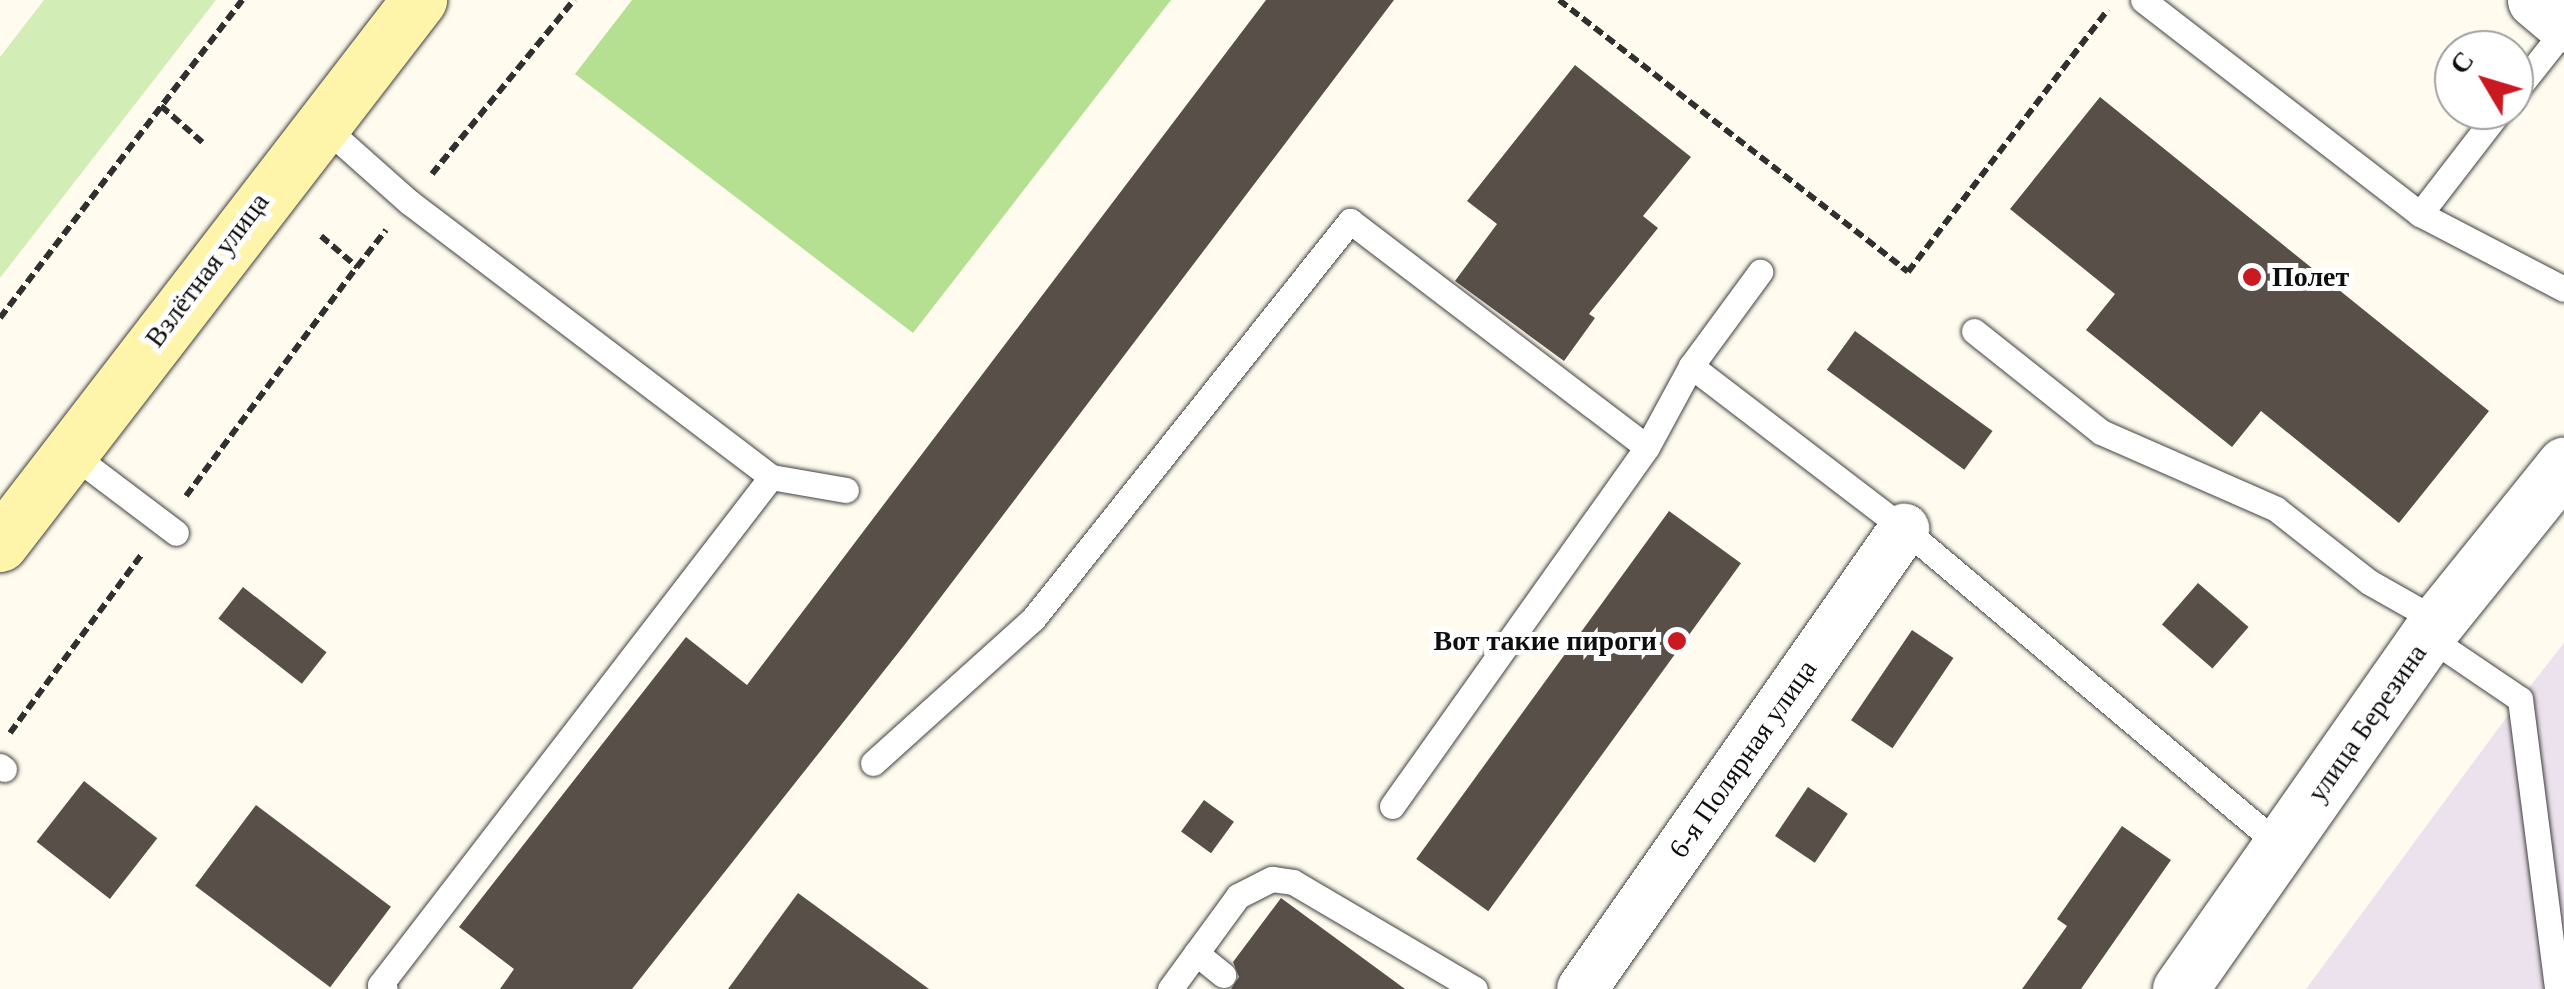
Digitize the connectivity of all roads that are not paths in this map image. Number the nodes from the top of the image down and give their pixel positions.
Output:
1 (2143, 0) edge
2 (2535, 0) edge
3 (404, 5) edge
4 (2564, 27) edge
5 (2534, 66) edge
6 (320, 123) junction
7 (2485, 130) edge
8 (2420, 214) junction
9 (1760, 272) dead end
10 (2564, 289) edge
11 (1974, 331) dead end
12 (1691, 366) junction
13 (1647, 447) junction
14 (69, 452) junction
15 (2564, 465) edge
16 (771, 477) junction
17 (846, 490) dead end
18 (1904, 529) junction
19 (176, 533) dead end
20 (0, 544) edge
21 (2432, 628) junction
22 (873, 764) dead end
23 (1392, 806) dead end
24 (2282, 847) junction
25 (1196, 953) junction
26 (1224, 975) dead end
27 (381, 988) edge
28 (1170, 989) edge
29 (1474, 989) edge
30 (1582, 989) edge
31 (2180, 989) edge
32 (2556, 989) edge

1 - 8 lane
2 - 4 street
3 - 6 main road, Взлётная улица
4 - 5 lane
6 - 14 main road, Взлётная улица
6 - 16 lane
7 - 8 lane
8 - 10 lane
9 - 12 lane
11 - 21 lane
12 - 13 lane
12 - 18 lane
13 - 22 lane
13 - 23 lane
14 - 19 lane
14 - 20 main road, Взлётная улица
15 - 21 street, улица Березина
16 - 17 lane
16 - 27 lane
18 - 24 lane
18 - 30 street, 6-я Полярная улица
21 - 24 street, улица Березина
21 - 32 lane
24 - 31 street, улица Березина
25 - 26 lane
25 - 28 lane
25 - 29 lane

